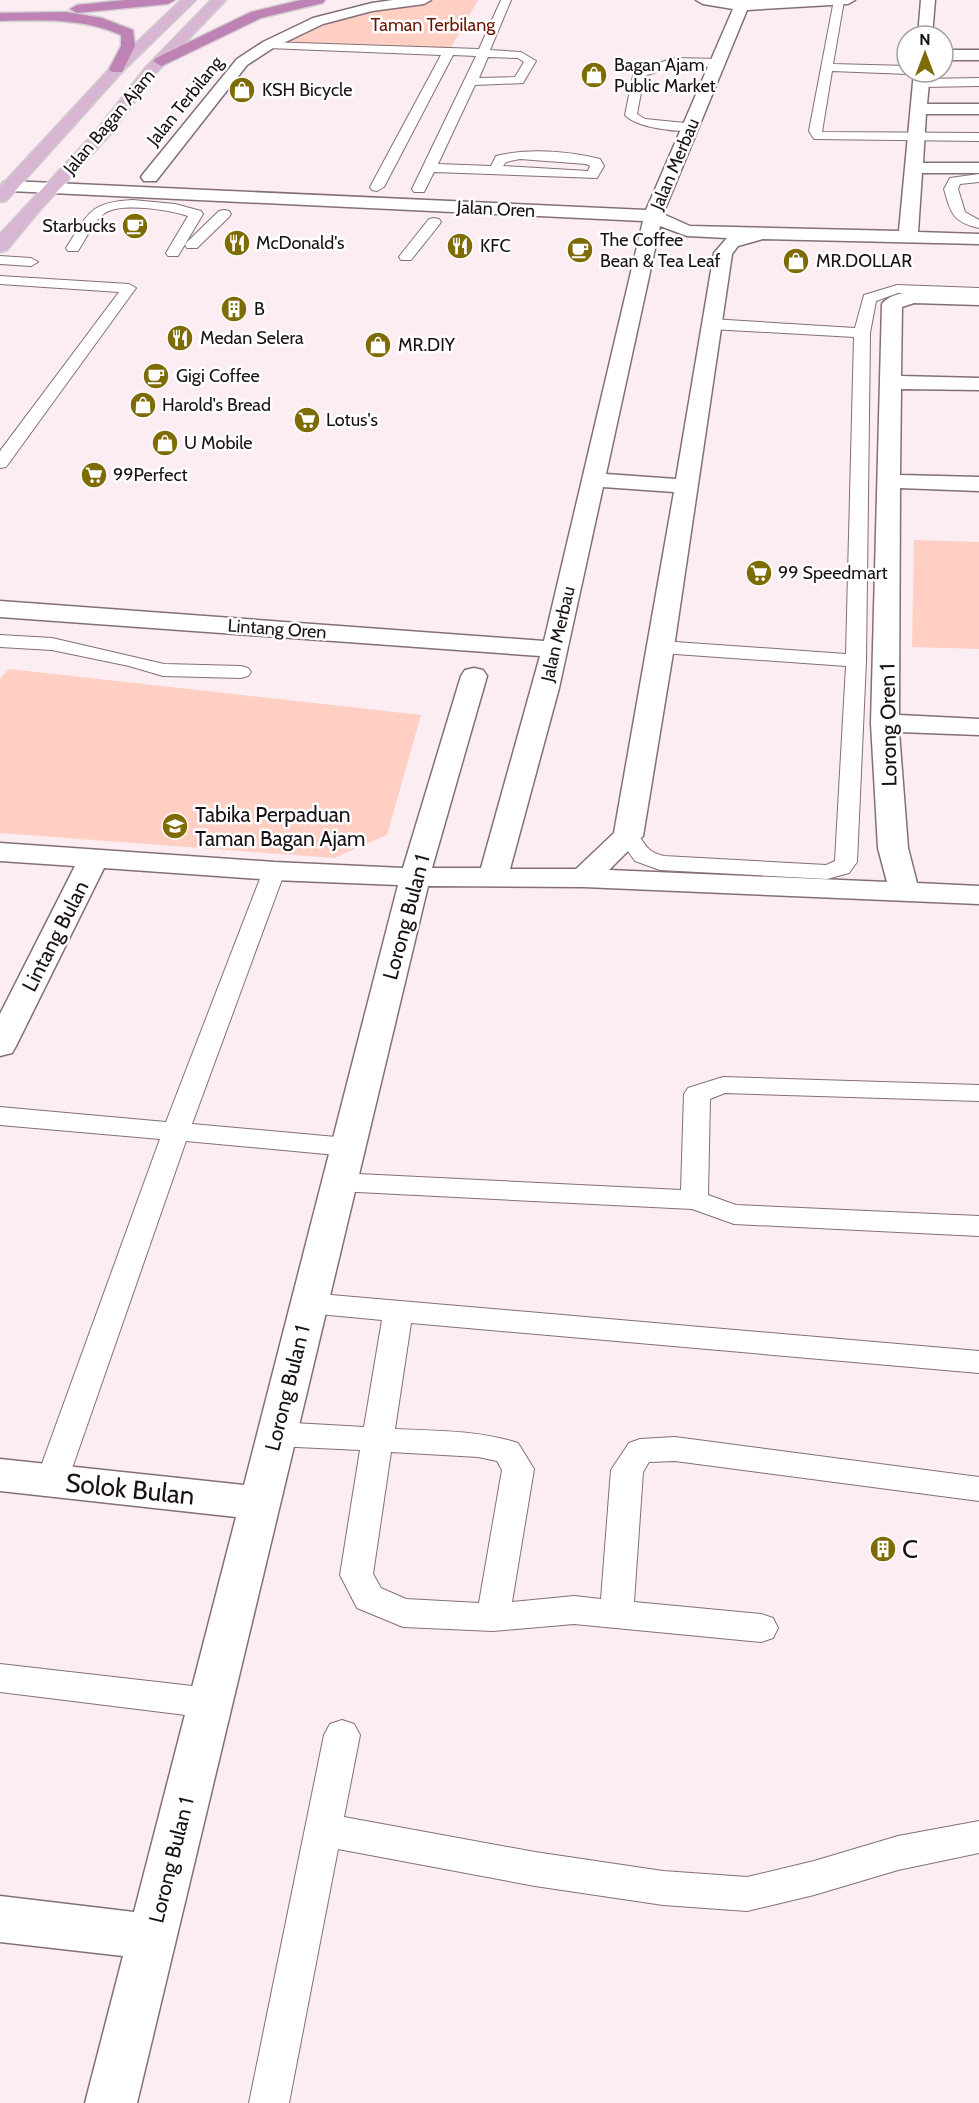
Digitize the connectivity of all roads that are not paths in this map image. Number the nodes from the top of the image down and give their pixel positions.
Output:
1 (138, 0) edge
2 (168, 0) edge
3 (189, 0) edge
4 (219, 0) edge
5 (318, 0) edge
6 (424, 0) edge
7 (506, 0) edge
8 (705, 0) edge
9 (848, 0) edge
10 (928, 0) edge
11 (60, 1) edge
12 (839, 1) edge
13 (744, 3) edge
14 (107, 6) junction
15 (0, 8) edge
16 (0, 16) edge
17 (926, 24) edge
18 (268, 45) junction
19 (449, 51) junction
20 (484, 53) junction
21 (955, 55) edge
22 (979, 55) edge
23 (161, 61) junction
24 (718, 63) junction
25 (826, 67) junction
26 (117, 69) junction
27 (895, 70) edge
28 (955, 80) edge
29 (471, 82) junction
30 (979, 82) edge
31 (921, 84) edge
32 (919, 109) junction
33 (979, 109) edge
34 (691, 127) junction
35 (979, 137) edge
36 (917, 138) junction
37 (431, 168) junction
38 (914, 168) junction
39 (979, 168) edge
40 (495, 170) junction
41 (25, 171) junction
42 (66, 173) junction
43 (150, 177) junction
44 (979, 178) edge
45 (377, 187) junction
46 (52, 188) junction
47 (418, 189) junction
48 (5, 192) edge
49 (473, 200) junction
50 (656, 208) junction
51 (224, 214) dead end
52 (434, 222) dead end
53 (979, 224) edge
54 (764, 233) junction
55 (908, 237) junction
56 (979, 239) edge
57 (192, 245) dead end
58 (0, 246) edge
59 (73, 248) dead end
60 (173, 253) dead end
61 (406, 257) dead end
62 (0, 260) edge
63 (31, 262) dead end
64 (0, 280) edge
65 (979, 292) edge
66 (979, 299) edge
67 (711, 324) junction
68 (862, 333) junction
69 (890, 382) junction
70 (979, 384) edge
71 (0, 463) edge
72 (593, 480) junction
73 (888, 481) junction
74 (979, 484) edge
75 (686, 486) junction
76 (0, 609) edge
77 (0, 641) edge
78 (661, 647) junction
79 (554, 649) junction
80 (856, 661) junction
81 (241, 672) dead end
82 (474, 676) dead end
83 (885, 723) junction
84 (979, 727) edge
85 (628, 836) junction
86 (0, 852) edge
87 (94, 858) junction
88 (274, 871) junction
89 (415, 877) junction
90 (493, 878) junction
91 (584, 878) junction
92 (904, 892) junction
93 (979, 895) edge
94 (0, 1046) edge
95 (979, 1093) edge
96 (0, 1116) edge
97 (176, 1131) junction
98 (343, 1165) junction
99 (694, 1200) junction
100 (979, 1226) edge
101 (308, 1304) junction
102 (398, 1310) junction
103 (979, 1362) edge
104 (276, 1434) junction
105 (378, 1441) junction
106 (0, 1475) edge
107 (52, 1480) junction
108 (979, 1489) edge
109 (259, 1503) junction
110 (617, 1614) junction
111 (493, 1617) junction
112 (761, 1628) dead end
113 (0, 1678) edge
114 (210, 1703) junction
115 (342, 1735) dead end
116 (323, 1830) junction
117 (979, 1837) edge
118 (0, 1919) edge
119 (152, 1937) junction
120 (111, 2103) edge
121 (269, 2103) edge

1 - 14 highway
2 - 14 highway
3 - 26 main road, Jalan Bagan Ajam
4 - 23 main road, Jalan Bagan Ajam
5 - 23 highway
6 - 18 street, Jalan Terbilang
7 - 20 lane
8 - 13 street
9 - 12 street
10 - 17 street
11 - 15 highway
12 - 13 street
12 - 25 lane
13 - 24 street, Jalan Merbau
14 - 16 highway
16 - 26 highway
18 - 19 lane
18 - 43 street, Jalan Terbilang
19 - 20 lane
19 - 45 lane
20 - 29 lane
20 - 29 lane
21 - 22 street
23 - 42 main road, Jalan Bagan Ajam
24 - 34 street, Jalan Merbau
24 - 34 lane
25 - 27 lane
25 - 36 lane
26 - 41 main road, Jalan Bagan Ajam
28 - 30 lane
29 - 37 lane
31 - 32 street
32 - 33 street
32 - 36 street
34 - 50 street, Jalan Merbau
35 - 36 lane
36 - 38 street
37 - 40 lane
37 - 47 lane
38 - 39 street
38 - 55 street
40 - 40 lane
41 - 42 street, Jalan Oren
41 - 48 main road, Jalan Bagan Ajam
42 - 43 street, Jalan Oren
42 - 46 main road, Jalan Bagan Ajam
43 - 45 street, Jalan Oren
44 - 53 lane
45 - 47 street, Jalan Oren
46 - 48 street, Jalan Oren
46 - 49 street, Jalan Oren
46 - 58 main road, Jalan Bagan Ajam
47 - 49 street, Jalan Oren
49 - 50 street, Jalan Oren
50 - 54 street, Jalan Oren
50 - 72 street, Jalan Merbau
51 - 57 lane
52 - 61 lane
54 - 55 street, Jalan Oren
54 - 67 street
55 - 56 street, Jalan Oren
59 - 60 lane
62 - 63 lane
64 - 71 lane
65 - 68 lane
66 - 69 street, Lorong Oren 1
67 - 68 lane
67 - 75 street
68 - 80 lane
69 - 70 street
69 - 73 street, Lorong Oren 1
72 - 75 street
72 - 79 street, Jalan Merbau
73 - 74 street
73 - 83 street, Lorong Oren 1
75 - 78 street
76 - 79 street, Lintang Oren
77 - 81 lane
78 - 80 lane
78 - 85 street
79 - 90 street, Jalan Merbau
80 - 85 lane
82 - 89 street, Lorong Bulan 1
83 - 84 street
83 - 92 street, Lorong Oren 1
85 - 91 street
86 - 87 street
87 - 88 street
87 - 94 street, Lintang Bulan
88 - 89 street
88 - 97 lane
89 - 90 street
89 - 98 street, Lorong Bulan 1
90 - 91 street
91 - 92 street
92 - 93 street
95 - 99 lane
96 - 97 lane
97 - 98 lane
97 - 107 lane
98 - 99 lane
98 - 101 street, Lorong Bulan 1
99 - 100 lane
101 - 102 lane
101 - 104 street, Lorong Bulan 1
102 - 103 lane
102 - 105 lane
104 - 105 lane
104 - 109 street, Lorong Bulan 1
105 - 111 lane
105 - 111 lane
106 - 107 street, Solok Bulan
107 - 109 street, Solok Bulan
108 - 110 lane
109 - 114 street, Lorong Bulan 1
110 - 111 lane
110 - 112 lane
113 - 114 lane
114 - 119 street, Lorong Bulan 1
115 - 116 lane
116 - 117 lane
116 - 121 lane
118 - 119 street
119 - 120 street, Lorong Bulan 1

